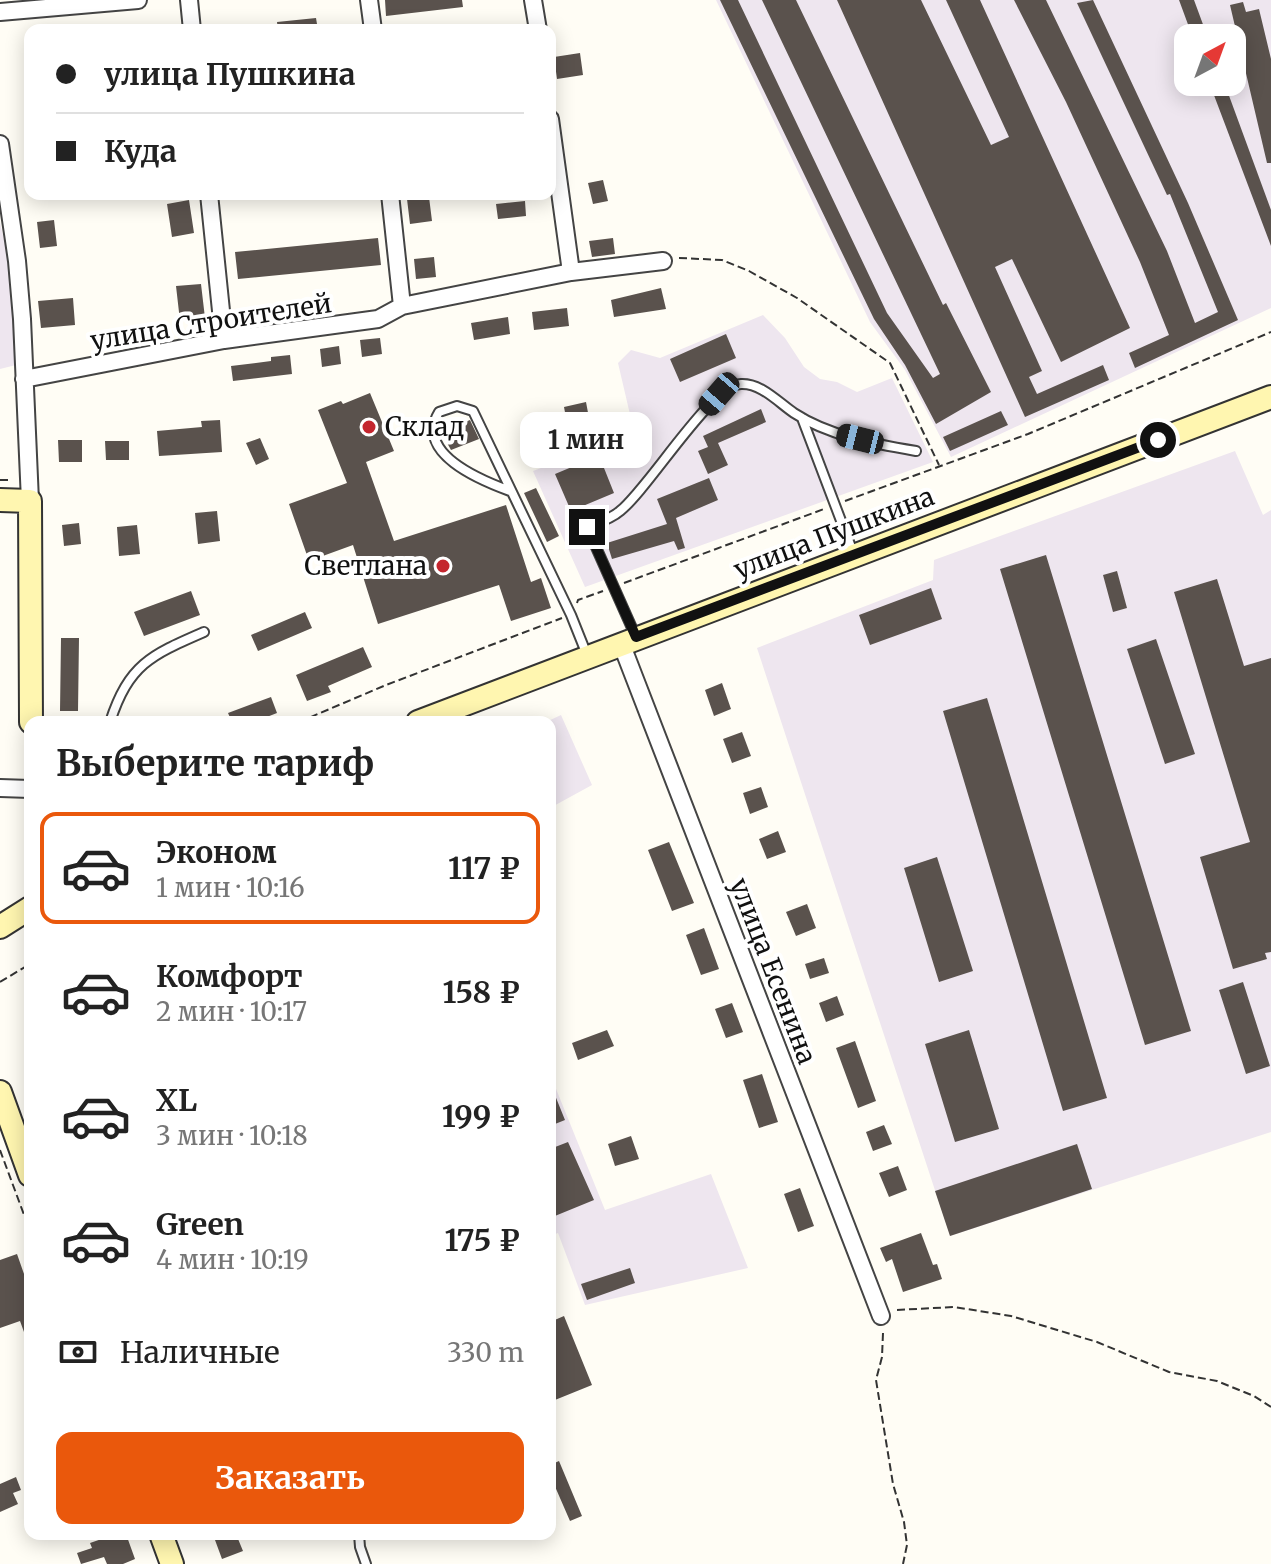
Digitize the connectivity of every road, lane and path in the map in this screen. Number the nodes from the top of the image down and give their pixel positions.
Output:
1 (138, 0) edge
2 (189, 0) edge
3 (369, 0) edge
4 (533, 0) edge
5 (0, 12) edge
6 (191, 24) edge
7 (372, 24) edge
8 (537, 24) edge
9 (0, 144) edge
10 (556, 163) edge
11 (210, 200) edge
12 (391, 200) edge
13 (663, 261) joint
14 (571, 272) junction
15 (402, 306) junction
16 (1271, 332) edge
17 (224, 340) junction
18 (24, 379) junction
19 (1271, 397) edge
20 (802, 417) junction
21 (916, 451) dead end
22 (940, 466) junction
23 (0, 480) edge
24 (13, 480) dead end
25 (510, 491) junction
26 (0, 500) edge
27 (30, 501) junction
28 (835, 505) junction
29 (855, 555) junction
30 (613, 587) junction
31 (571, 615) junction
32 (204, 632) dead end
33 (628, 640) junction
34 (587, 656) junction
35 (31, 716) edge
36 (112, 716) edge
37 (313, 716) edge
38 (433, 716) edge
39 (0, 788) edge
40 (24, 789) edge
41 (24, 912) edge
42 (0, 927) edge
43 (24, 968) edge
44 (0, 982) edge
45 (0, 1092) edge
46 (0, 1150) edge
47 (24, 1158) edge
48 (24, 1215) edge
49 (881, 1316) junction
50 (1271, 1407) edge
51 (163, 1540) edge
52 (359, 1540) edge
53 (172, 1564) edge
54 (366, 1564) edge
55 (903, 1564) edge

1 - 5 street
2 - 6 street
3 - 7 street
4 - 8 street
9 - 18 street
10 - 14 street
11 - 17 street
12 - 15 street
13 - 14 street, улица Строителей
13 - 22 path
14 - 15 street, улица Строителей
15 - 17 street, улица Строителей
16 - 22 path
17 - 18 street, улица Строителей
18 - 27 street
19 - 29 main road, улица Пушкина
20 - 21 lane
20 - 28 lane
20 - 30 lane
22 - 28 path
23 - 24 path
25 - 25 lane
25 - 31 lane
26 - 27 main road
27 - 35 main road
28 - 29 lane
28 - 30 path
29 - 33 main road, улица Пушкина
30 - 31 path
30 - 33 lane
31 - 34 lane
31 - 37 path
32 - 36 lane
33 - 34 main road, улица Пушкина
33 - 49 street, улица Есенина
34 - 38 main road, улица Пушкина
39 - 40 street
41 - 42 main road
43 - 44 path
45 - 47 main road
46 - 48 path
49 - 50 path
49 - 55 path
51 - 53 main road
52 - 54 lane

